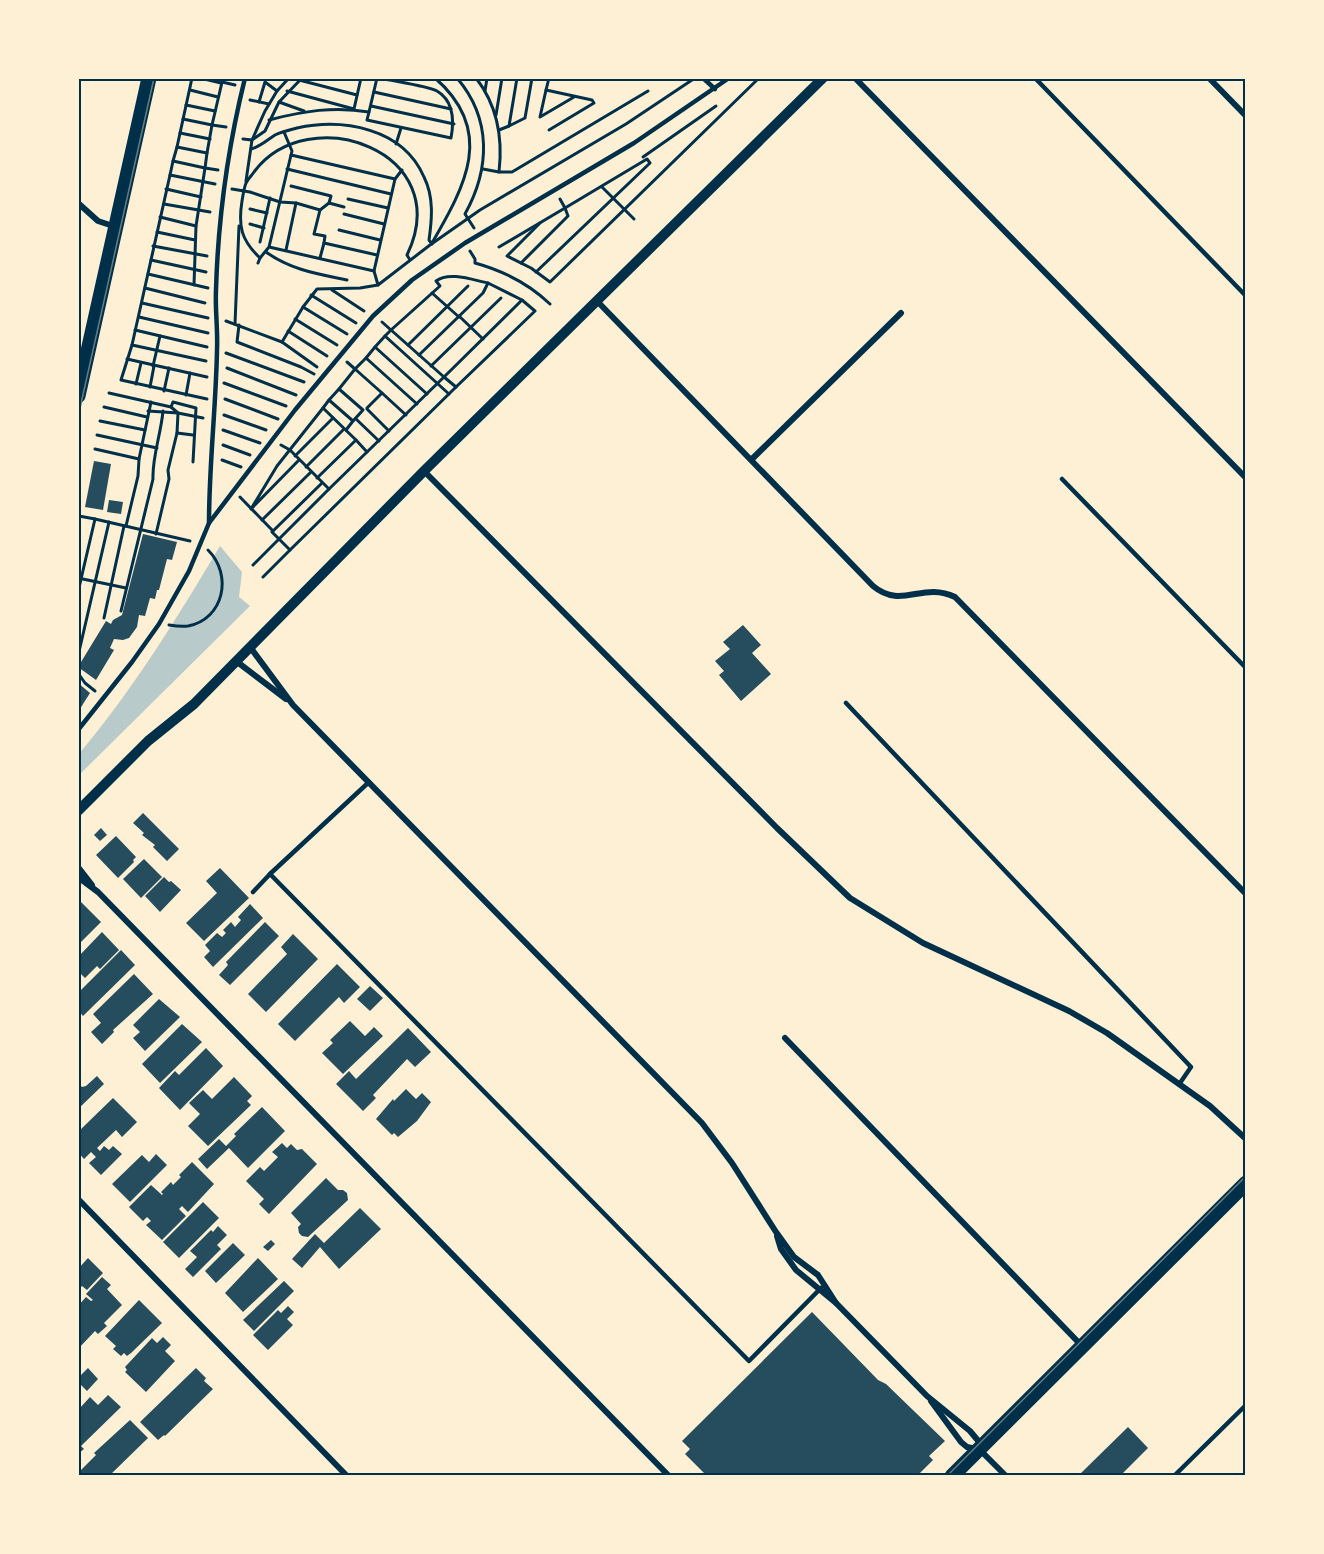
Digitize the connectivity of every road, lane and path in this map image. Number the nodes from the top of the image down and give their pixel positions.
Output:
1 (150, 78) edge
2 (192, 78) edge
3 (200, 78) edge
4 (223, 78) edge
5 (245, 78) edge
6 (289, 78) edge
7 (355, 78) edge
8 (379, 78) edge
9 (435, 78) edge
10 (457, 78) edge
11 (476, 78) edge
12 (488, 78) edge
13 (502, 78) edge
14 (517, 78) edge
15 (532, 78) edge
16 (549, 78) edge
17 (661, 78) edge
18 (695, 78) edge
19 (703, 78) edge
20 (729, 78) edge
21 (759, 78) edge
22 (823, 78) edge
23 (855, 78) edge
24 (1035, 78) edge
25 (1209, 78) edge
26 (301, 79) edge
27 (361, 79) edge
28 (682, 79) edge
29 (258, 80) edge
30 (265, 80) edge
31 (221, 83) junction
32 (715, 89) junction
33 (190, 90) junction
34 (546, 90) junction
35 (287, 91) junction
36 (485, 91) junction
37 (648, 91) dead end
38 (277, 92) junction
39 (374, 92) junction
40 (357, 95) junction
41 (576, 96) junction
42 (218, 97) junction
43 (240, 99) junction
44 (259, 102) junction
45 (279, 102) junction
46 (269, 104) junction
47 (186, 105) junction
48 (370, 106) junction
49 (716, 106) dead end
50 (354, 109) junction
51 (451, 109) junction
52 (215, 111) junction
53 (305, 111) junction
54 (369, 112) junction
55 (496, 116) junction
56 (1246, 116) edge
57 (183, 119) junction
58 (269, 120) junction
59 (454, 124) junction
60 (212, 125) junction
61 (509, 126) junction
62 (401, 128) junction
63 (234, 129) junction
64 (499, 130) junction
65 (549, 130) dead end
66 (284, 131) junction
67 (180, 133) junction
68 (210, 139) junction
69 (252, 140) junction
70 (396, 144) junction
71 (289, 146) junction
72 (177, 147) junction
73 (251, 149) junction
74 (207, 153) junction
75 (291, 155) junction
76 (643, 157) dead end
77 (173, 161) junction
78 (205, 168) junction
79 (483, 169) junction
80 (287, 170) junction
81 (402, 170) junction
82 (227, 172) junction
83 (500, 172) junction
84 (170, 175) junction
85 (395, 179) junction
86 (203, 182) junction
87 (246, 183) junction
88 (225, 186) junction
89 (291, 186) dead end
90 (602, 187) junction
91 (166, 189) junction
92 (554, 189) junction
93 (244, 190) junction
94 (391, 194) junction
95 (201, 197) junction
96 (612, 197) junction
97 (270, 198) junction
98 (348, 199) dead end
99 (280, 202) junction
100 (78, 203) edge
101 (163, 203) junction
102 (296, 203) junction
103 (329, 203) junction
104 (344, 207) dead end
105 (387, 208) junction
106 (565, 208) junction
107 (250, 209) dead end
108 (624, 209) junction
109 (320, 210) junction
110 (199, 211) junction
111 (221, 213) junction
112 (267, 213) junction
113 (344, 214) dead end
114 (160, 217) junction
115 (468, 219) junction
116 (634, 219) dead end
117 (540, 222) junction
118 (239, 224) junction
119 (250, 224) dead end
120 (384, 224) junction
121 (196, 226) junction
122 (116, 227) junction
123 (264, 228) junction
124 (339, 230) dead end
125 (157, 232) junction
126 (478, 235) junction
127 (195, 240) junction
128 (380, 240) junction
129 (260, 242) dead end
130 (324, 243) junction
131 (432, 244) junction
132 (153, 246) junction
133 (269, 247) junction
134 (499, 247) dead end
135 (286, 250) junction
136 (469, 250) dead end
137 (266, 252) junction
138 (195, 255) junction
139 (377, 255) junction
140 (217, 258) junction
141 (320, 258) junction
142 (151, 260) junction
143 (410, 260) junction
144 (521, 263) junction
145 (194, 269) junction
146 (374, 271) junction
147 (536, 272) junction
148 (148, 274) junction
149 (217, 274) junction
150 (348, 280) dead end
151 (488, 283) junction
152 (194, 285) junction
153 (378, 285) junction
154 (468, 286) dead end
155 (145, 288) junction
156 (216, 289) junction
157 (330, 289) junction
158 (432, 293) junction
159 (311, 295) junction
160 (1246, 296) edge
161 (501, 298) dead end
162 (522, 300) junction
163 (597, 301) junction
164 (141, 303) junction
165 (216, 303) junction
166 (550, 304) dead end
167 (447, 306) junction
168 (303, 307) junction
169 (902, 313) dead end
170 (138, 316) junction
171 (372, 316) junction
172 (459, 317) junction
173 (215, 318) junction
174 (295, 319) junction
175 (237, 325) junction
176 (363, 327) junction
177 (471, 328) junction
178 (135, 330) junction
179 (391, 330) junction
180 (216, 331) junction
181 (288, 331) junction
182 (160, 336) junction
183 (385, 336) junction
184 (353, 338) junction
185 (483, 339) junction
186 (282, 342) junction
187 (132, 345) junction
188 (408, 345) junction
189 (217, 347) junction
190 (375, 347) junction
191 (343, 349) junction
192 (157, 350) junction
193 (419, 356) junction
194 (127, 358) junction
195 (366, 358) junction
196 (334, 361) junction
197 (141, 362) junction
198 (216, 364) junction
199 (154, 366) junction
200 (431, 366) junction
201 (169, 368) junction
202 (356, 369) junction
203 (190, 372) junction
204 (325, 373) junction
205 (444, 377) junction
206 (321, 378) junction
207 (215, 380) junction
208 (438, 383) junction
209 (136, 384) junction
210 (314, 386) junction
211 (150, 387) junction
212 (456, 387) junction
213 (339, 389) junction
214 (164, 391) junction
215 (109, 393) dead end
216 (382, 393) junction
217 (186, 394) junction
218 (428, 394) junction
219 (449, 394) junction
220 (78, 396) edge
221 (214, 398) junction
222 (304, 398) junction
223 (329, 400) junction
224 (151, 402) junction
225 (417, 404) junction
226 (104, 407) dead end
227 (171, 407) junction
228 (323, 408) junction
229 (365, 409) junction
230 (295, 410) junction
231 (148, 411) junction
232 (163, 411) junction
233 (213, 411) junction
234 (177, 413) junction
235 (406, 415) junction
236 (194, 416) junction
237 (147, 417) junction
238 (333, 418) junction
239 (354, 420) junction
240 (100, 421) dead end
241 (285, 422) junction
242 (213, 423) junction
243 (146, 430) junction
244 (345, 430) junction
245 (389, 431) junction
246 (177, 433) junction
247 (276, 433) junction
248 (98, 435) dead end
249 (194, 435) junction
250 (272, 439) junction
251 (356, 440) junction
252 (213, 441) junction
253 (379, 441) junction
254 (143, 445) junction
255 (267, 446) junction
256 (157, 448) junction
257 (95, 449) dead end
258 (290, 450) junction
259 (367, 452) junction
260 (213, 456) junction
261 (295, 456) junction
262 (257, 458) junction
263 (139, 459) junction
264 (752, 459) junction
265 (299, 460) junction
266 (193, 462) dead end
267 (306, 467) junction
268 (248, 470) junction
269 (424, 471) junction
270 (311, 472) junction
271 (317, 478) junction
272 (1246, 478) edge
273 (1062, 479) dead end
274 (322, 483) junction
275 (328, 489) junction
276 (234, 492) junction
277 (251, 509) junction
278 (95, 519) junction
279 (78, 520) edge
280 (262, 520) junction
281 (109, 522) junction
282 (209, 523) junction
283 (125, 526) junction
284 (141, 530) junction
285 (273, 531) junction
286 (156, 534) junction
287 (279, 539) junction
288 (201, 544) junction
289 (290, 550) junction
290 (253, 565) dead end
291 (79, 578) edge
292 (263, 578) dead end
293 (96, 582) junction
294 (111, 585) junction
295 (126, 588) junction
296 (78, 592) edge
297 (121, 611) dead end
298 (104, 618) dead end
299 (159, 624) junction
300 (250, 647) junction
301 (78, 656) edge
302 (236, 661) junction
303 (1246, 668) edge
304 (78, 673) edge
305 (103, 698) junction
306 (846, 703) dead end
307 (293, 705) junction
308 (78, 730) edge
309 (369, 782) junction
310 (78, 811) edge
311 (78, 867) edge
312 (270, 874) junction
313 (78, 877) edge
314 (98, 892) junction
315 (253, 892) dead end
316 (1246, 894) edge
317 (785, 1038) dead end
318 (1180, 1083) junction
319 (1246, 1139) edge
320 (1246, 1183) edge
321 (78, 1199) edge
322 (776, 1232) junction
323 (825, 1284) junction
324 (819, 1290) junction
325 (836, 1303) junction
326 (1083, 1346) junction
327 (927, 1396) junction
328 (1246, 1404) edge
329 (979, 1449) junction
330 (347, 1476) edge
331 (669, 1476) edge
332 (952, 1476) edge
333 (1006, 1476) edge
334 (1174, 1476) edge

1 - 122 main road
2 - 33 path
3 - 31 path
4 - 31 path
5 - 43 lane
6 - 38 path
7 - 27 path
8 - 39 path
8 - 51 path
9 - 131 path
10 - 79 path
11 - 36 path
12 - 36 path
13 - 55 path
14 - 61 path
15 - 61 path
16 - 34 path
17 - 28 path
18 - 115 path
19 - 32 lane
20 - 32 lane
21 - 108 path
22 - 163 street
23 - 272 street
24 - 160 lane
25 - 56 street
26 - 35 path
26 - 40 path
27 - 40 path
29 - 30 path
30 - 38 path
30 - 44 path
31 - 42 path
32 - 92 lane
33 - 42 path
33 - 47 path
34 - 41 path
34 - 41 path
35 - 45 path
35 - 50 path
36 - 55 path
37 - 83 path
38 - 46 path
39 - 48 path
39 - 51 path
40 - 50 path
41 - 65 path
42 - 52 path
43 - 44 path
43 - 63 lane
44 - 46 path
45 - 53 path
45 - 58 path
46 - 69 path
47 - 52 path
47 - 57 path
48 - 54 path
48 - 59 path
49 - 76 path
50 - 53 path
50 - 54 path
51 - 59 path
52 - 60 path
53 - 58 path
54 - 62 path
55 - 64 path
57 - 60 path
57 - 67 path
58 - 69 path
59 - 62 path
60 - 63 path
60 - 68 path
61 - 64 path
62 - 70 path
63 - 82 lane
64 - 83 path
66 - 70 path
66 - 71 path
66 - 73 path
67 - 68 path
67 - 72 path
68 - 74 path
69 - 73 path
70 - 131 path
71 - 75 path
71 - 81 path
71 - 87 path
72 - 74 path
72 - 77 path
73 - 87 path
74 - 78 path
75 - 80 path
75 - 85 path
77 - 78 path
77 - 84 path
78 - 82 path
78 - 86 path
79 - 83 path
79 - 115 path
80 - 94 path
80 - 99 path
81 - 85 path
81 - 143 path
82 - 88 lane
84 - 86 path
84 - 91 path
85 - 94 path
86 - 88 path
86 - 95 path
87 - 93 path
88 - 93 path
88 - 111 lane
89 - 103 path
90 - 96 path
90 - 96 path
90 - 106 path
91 - 95 path
91 - 101 path
92 - 106 path
92 - 126 lane
93 - 97 path
93 - 118 path
94 - 105 path
95 - 110 path
96 - 108 path
96 - 147 path
97 - 99 path
97 - 112 path
98 - 105 path
99 - 102 path
99 - 133 path
100 - 122 street
101 - 110 path
101 - 114 path
102 - 109 path
102 - 135 path
103 - 104 path
103 - 109 path
105 - 120 path
106 - 117 path
106 - 144 path
107 - 112 path
108 - 116 path
108 - 147 path
109 - 130 path
110 - 111 path
110 - 121 path
111 - 140 lane
112 - 123 path
113 - 120 path
114 - 121 path
114 - 125 path
115 - 126 path
115 - 131 path
117 - 134 path
117 - 144 path
118 - 137 path
118 - 175 path
119 - 123 path
120 - 128 path
121 - 127 path
122 - 220 main road
123 - 129 path
124 - 128 path
125 - 127 path
125 - 132 path
126 - 171 lane
127 - 138 path
128 - 139 path
130 - 139 path
130 - 141 path
131 - 143 path
132 - 138 path
132 - 142 path
133 - 135 path
133 - 137 path
135 - 141 path
136 - 166 path
137 - 150 path
138 - 140 path
138 - 145 path
139 - 146 path
140 - 149 lane
141 - 146 path
142 - 145 path
142 - 148 path
143 - 153 path
144 - 147 path
145 - 149 path
145 - 152 path
146 - 153 path
148 - 152 path
148 - 155 path
149 - 156 lane
151 - 158 path
151 - 162 path
151 - 172 path
152 - 156 path
153 - 157 path
154 - 167 path
155 - 164 path
155 - 165 path
156 - 165 lane
157 - 159 path
157 - 171 path
158 - 167 path
158 - 179 path
159 - 168 path
159 - 176 path
161 - 177 path
162 - 185 path
162 - 212 path
163 - 264 street
163 - 269 street
164 - 170 path
164 - 173 path
165 - 173 lane
167 - 172 path
167 - 188 path
168 - 174 path
168 - 184 path
169 - 264 street
170 - 178 path
170 - 180 path
171 - 176 lane
172 - 177 path
172 - 193 path
173 - 175 path
173 - 180 lane
174 - 181 path
174 - 191 path
175 - 186 path
175 - 206 path
176 - 184 lane
177 - 185 path
177 - 200 path
178 - 182 path
178 - 187 path
179 - 183 path
179 - 188 path
180 - 189 lane
181 - 186 path
181 - 196 path
182 - 189 path
182 - 192 path
183 - 190 path
183 - 208 path
184 - 191 lane
185 - 205 path
186 - 204 path
187 - 192 path
187 - 194 path
188 - 193 path
189 - 198 lane
189 - 210 path
190 - 195 path
190 - 218 path
191 - 196 lane
192 - 198 path
192 - 199 path
193 - 200 path
194 - 197 path
194 - 209 path
195 - 202 path
195 - 225 path
196 - 204 lane
197 - 199 path
197 - 209 path
198 - 207 lane
198 - 222 path
199 - 201 path
199 - 211 path
200 - 205 path
201 - 203 path
201 - 214 path
202 - 213 path
202 - 216 path
203 - 207 path
203 - 217 path
204 - 206 lane
205 - 208 path
205 - 212 path
206 - 210 lane
207 - 221 lane
207 - 230 path
208 - 218 path
208 - 219 path
209 - 211 path
210 - 222 lane
211 - 214 path
212 - 219 path
213 - 223 path
213 - 229 path
214 - 217 path
215 - 224 path
216 - 229 path
216 - 235 path
217 - 221 path
218 - 225 path
219 - 289 path
221 - 233 lane
221 - 241 path
222 - 230 lane
223 - 228 path
223 - 239 path
224 - 227 path
224 - 231 path
225 - 235 path
226 - 237 path
227 - 234 path
227 - 236 path
228 - 238 path
228 - 258 path
229 - 239 path
229 - 245 path
230 - 241 lane
231 - 232 path
231 - 237 path
232 - 234 path
232 - 256 path
233 - 242 lane
233 - 247 path
234 - 236 path
234 - 246 path
235 - 245 path
236 - 242 path
236 - 249 path
237 - 243 path
238 - 244 path
238 - 261 path
239 - 244 path
239 - 253 path
240 - 243 path
241 - 247 lane
242 - 252 lane
242 - 255 path
243 - 254 path
244 - 251 path
244 - 267 path
245 - 253 path
246 - 249 path
246 - 286 path
247 - 250 lane
248 - 254 path
249 - 266 path
250 - 255 lane
250 - 258 path
251 - 259 path
251 - 271 path
252 - 260 lane
252 - 262 path
253 - 259 path
254 - 256 path
254 - 263 path
255 - 262 lane
256 - 284 path
257 - 263 path
258 - 261 path
258 - 277 path
259 - 275 path
260 - 268 path
260 - 282 lane
261 - 265 path
262 - 268 lane
263 - 283 path
264 - 316 street
265 - 267 path
265 - 277 path
267 - 270 path
268 - 276 lane
269 - 300 street
269 - 318 street
270 - 271 path
270 - 280 path
271 - 274 path
273 - 303 lane
274 - 275 path
274 - 285 path
275 - 287 path
276 - 277 path
276 - 282 lane
277 - 280 path
278 - 279 path
278 - 281 path
278 - 291 path
280 - 285 path
281 - 283 path
281 - 293 path
282 - 288 lane
283 - 284 path
283 - 294 path
284 - 286 path
284 - 295 path
285 - 287 path
286 - 288 path
287 - 289 path
287 - 290 path
288 - 299 lane
288 - 299 path
289 - 292 path
291 - 293 path
291 - 296 path
293 - 294 path
293 - 301 path
294 - 295 path
294 - 298 path
295 - 297 path
299 - 305 lane
300 - 302 street
300 - 307 street
302 - 307 street
302 - 310 street
304 - 305 path
305 - 308 lane
306 - 318 lane
307 - 309 street
309 - 312 lane
309 - 322 street
311 - 314 street
312 - 315 lane
312 - 324 lane
313 - 314 street
314 - 331 street
317 - 326 street
318 - 319 street
320 - 326 main road
321 - 330 street
322 - 323 street
322 - 324 street
323 - 324 lane
323 - 325 street
324 - 325 street
325 - 327 street
326 - 329 main road
327 - 329 street
327 - 329 street
328 - 334 lane
329 - 332 main road
329 - 333 street

